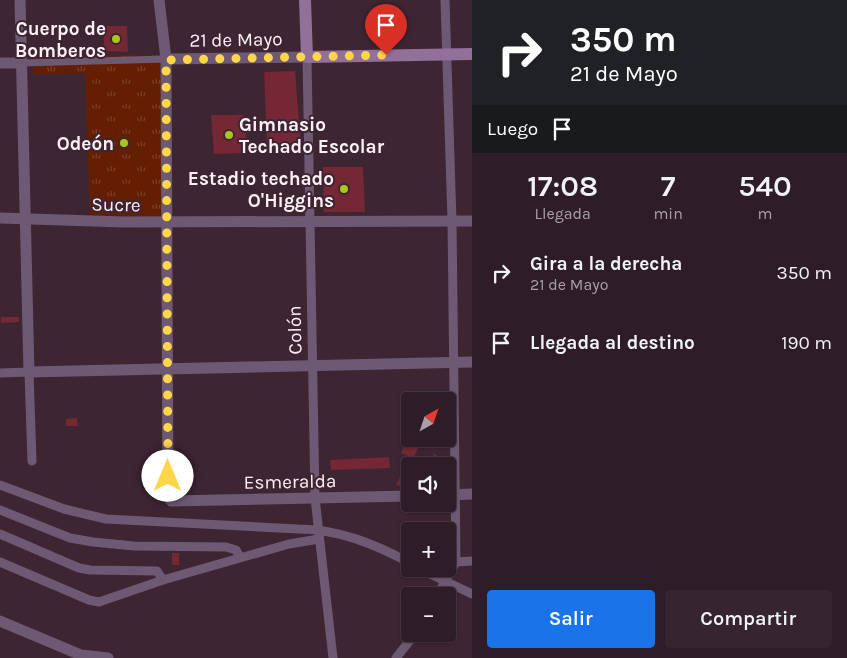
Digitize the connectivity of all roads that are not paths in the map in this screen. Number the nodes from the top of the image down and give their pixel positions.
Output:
1 (20, 0) edge
2 (159, 0) edge
3 (305, 0) edge
4 (445, 0) edge
5 (445, 54) junction
6 (472, 54) edge
7 (307, 57) junction
8 (166, 60) junction
9 (0, 63) edge
10 (22, 63) junction
11 (0, 218) edge
12 (25, 219) junction
13 (452, 221) junction
14 (472, 221) edge
15 (167, 222) junction
16 (310, 222) junction
17 (452, 362) junction
18 (472, 362) edge
19 (314, 366) junction
20 (168, 369) junction
21 (29, 372) junction
22 (0, 374) edge
23 (451, 457) edge
24 (32, 461) dead end
25 (0, 484) edge
26 (472, 494) edge
27 (456, 495) edge
28 (401, 496) edge
29 (315, 498) junction
30 (0, 510) edge
31 (298, 529) junction
32 (319, 529) junction
33 (0, 534) edge
34 (320, 539) junction
35 (300, 542) junction
36 (240, 557) junction
37 (401, 558) edge
38 (472, 561) edge
39 (0, 562) edge
40 (456, 562) edge
41 (435, 577) edge
42 (448, 577) edge
43 (163, 580) junction
44 (445, 582) junction
45 (442, 587) edge
46 (472, 594) edge
47 (0, 621) edge
48 (409, 642) edge
49 (108, 658) edge
50 (333, 658) edge
51 (396, 658) edge

1 - 10 street
2 - 8 street
3 - 7 main road, Colón
4 - 5 street
5 - 6 main road, 21 de Mayo
5 - 7 main road, 21 de Mayo
5 - 13 street
7 - 8 street, 21 de Mayo
7 - 16 street, Colón
8 - 10 street, 21 de Mayo
8 - 15 street
9 - 10 street, 21 de Mayo
10 - 12 street
11 - 12 street, Sucre
12 - 15 street, Sucre
12 - 21 street
13 - 14 street, Sucre
13 - 16 street, Sucre
13 - 17 street
15 - 16 street, Sucre
15 - 20 street
16 - 19 street, Colón
17 - 18 street
17 - 19 street
17 - 23 street
19 - 20 street
19 - 29 street, Colón
20 - 21 street
20 - 29 street, Esmeralda
21 - 22 street
21 - 24 street
25 - 31 street
26 - 27 street
28 - 29 street, Esmeralda
29 - 32 street, Colón
30 - 36 street
31 - 32 street
31 - 35 street
32 - 34 street, Colón
32 - 37 street
33 - 43 street
34 - 35 street
34 - 50 street, Colón
35 - 36 street
36 - 43 street
38 - 40 street
39 - 43 street
41 - 44 street
42 - 44 street
44 - 45 street
44 - 46 street
47 - 49 street
48 - 51 street

